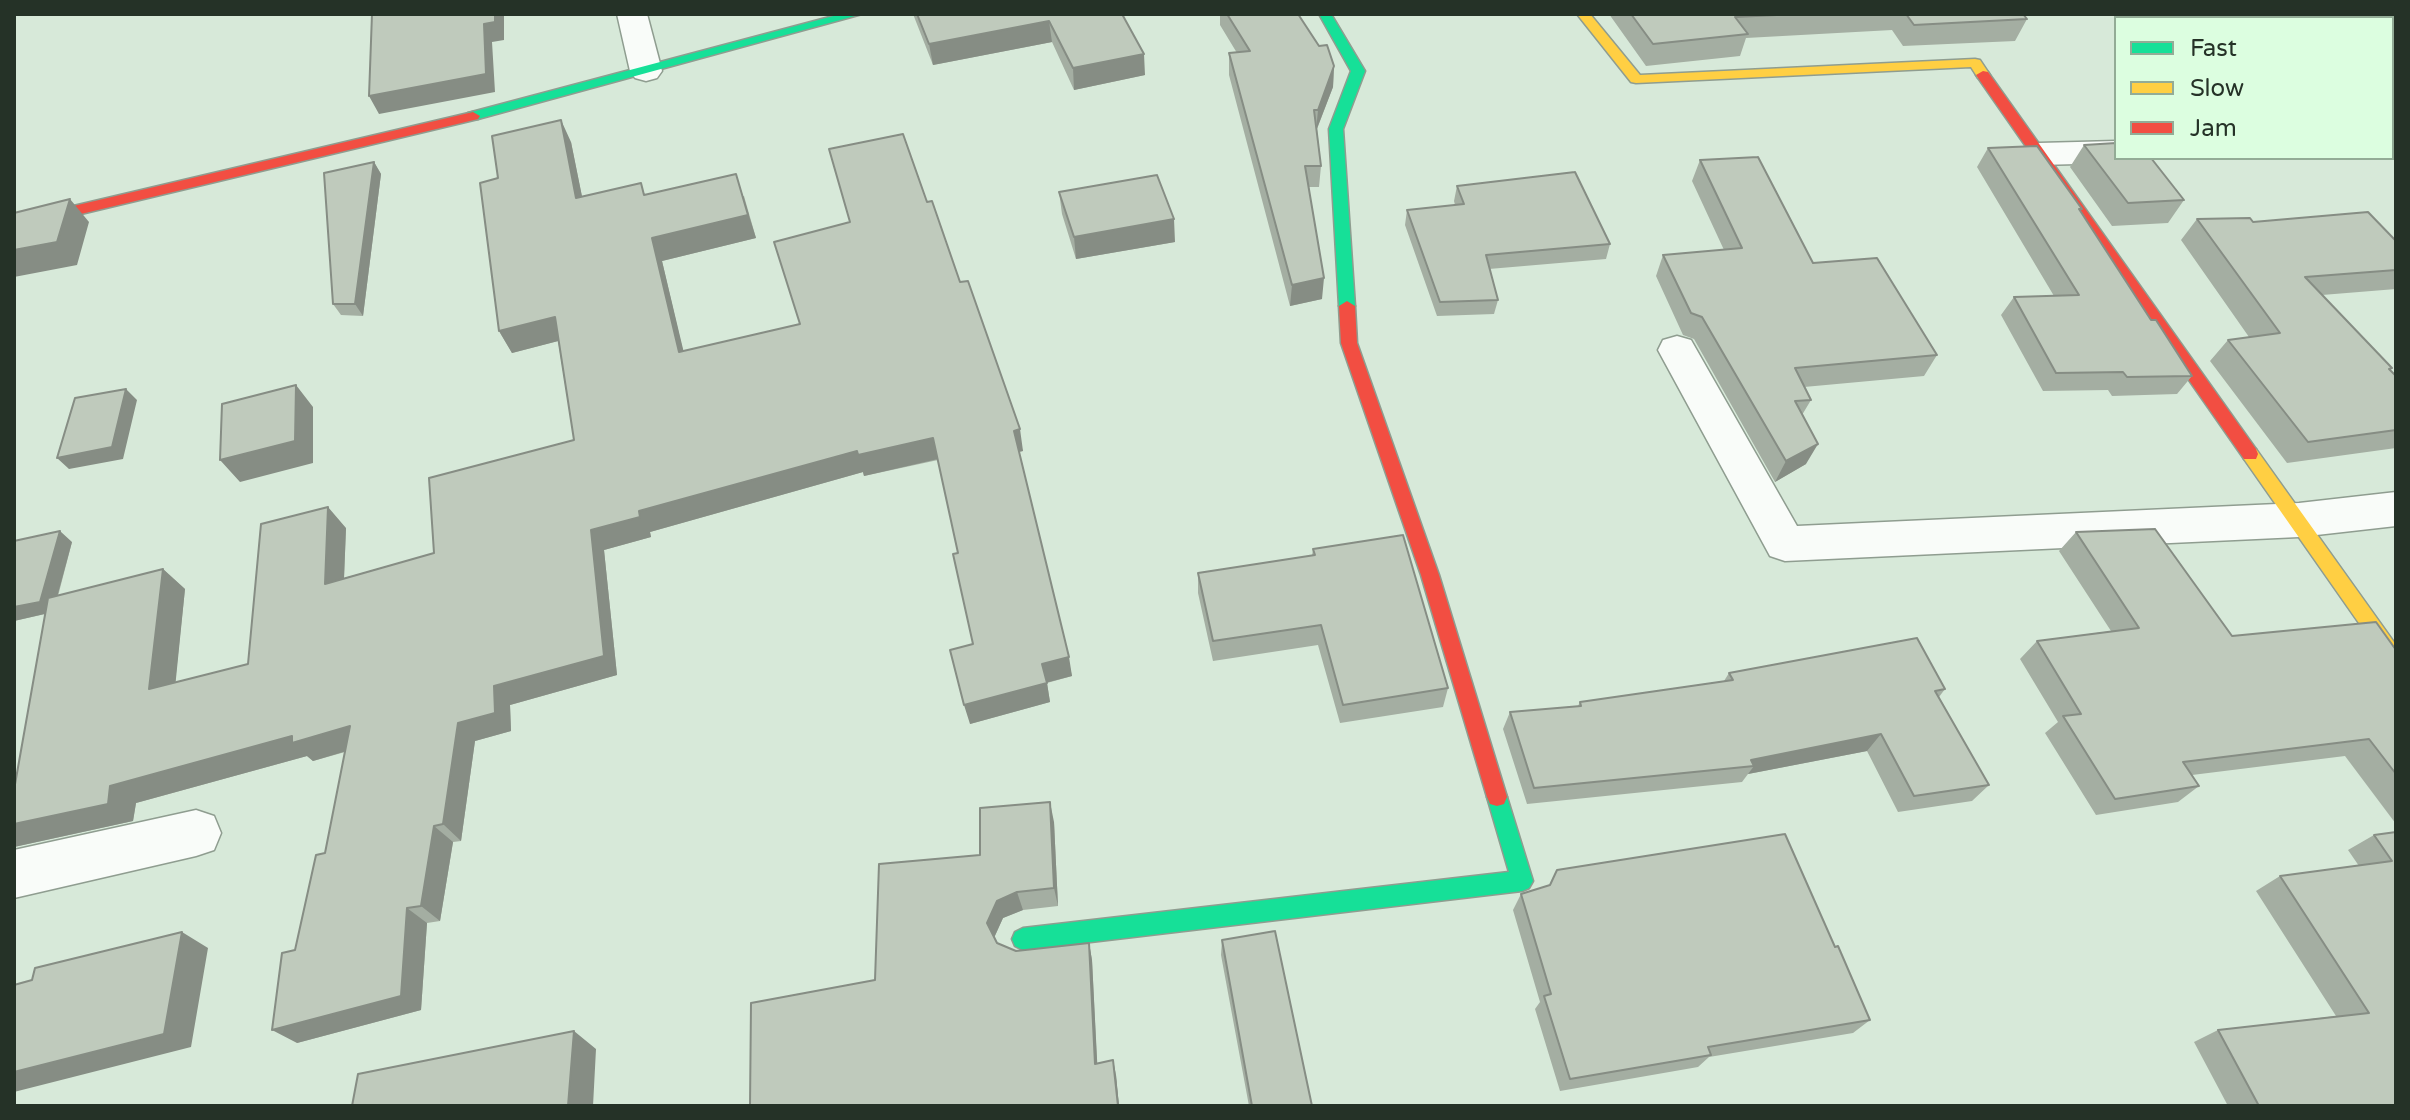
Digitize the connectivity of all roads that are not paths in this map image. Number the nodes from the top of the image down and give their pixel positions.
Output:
1 (632, 14) edge
2 (856, 14) edge
3 (1325, 14) edge
4 (1583, 14) edge
5 (646, 71) junction
6 (2114, 152) edge
7 (2039, 154) junction
8 (14, 225) edge
9 (1677, 350) dead end
10 (2396, 509) edge
11 (2299, 520) junction
12 (2396, 660) edge
13 (196, 833) dead end
14 (14, 874) edge
15 (1023, 939) dead end

1 - 5 street
2 - 5 street
3 - 15 street
4 - 7 street
5 - 8 street
6 - 7 street
7 - 11 street
9 - 11 street
10 - 11 street
11 - 12 street
13 - 14 street

